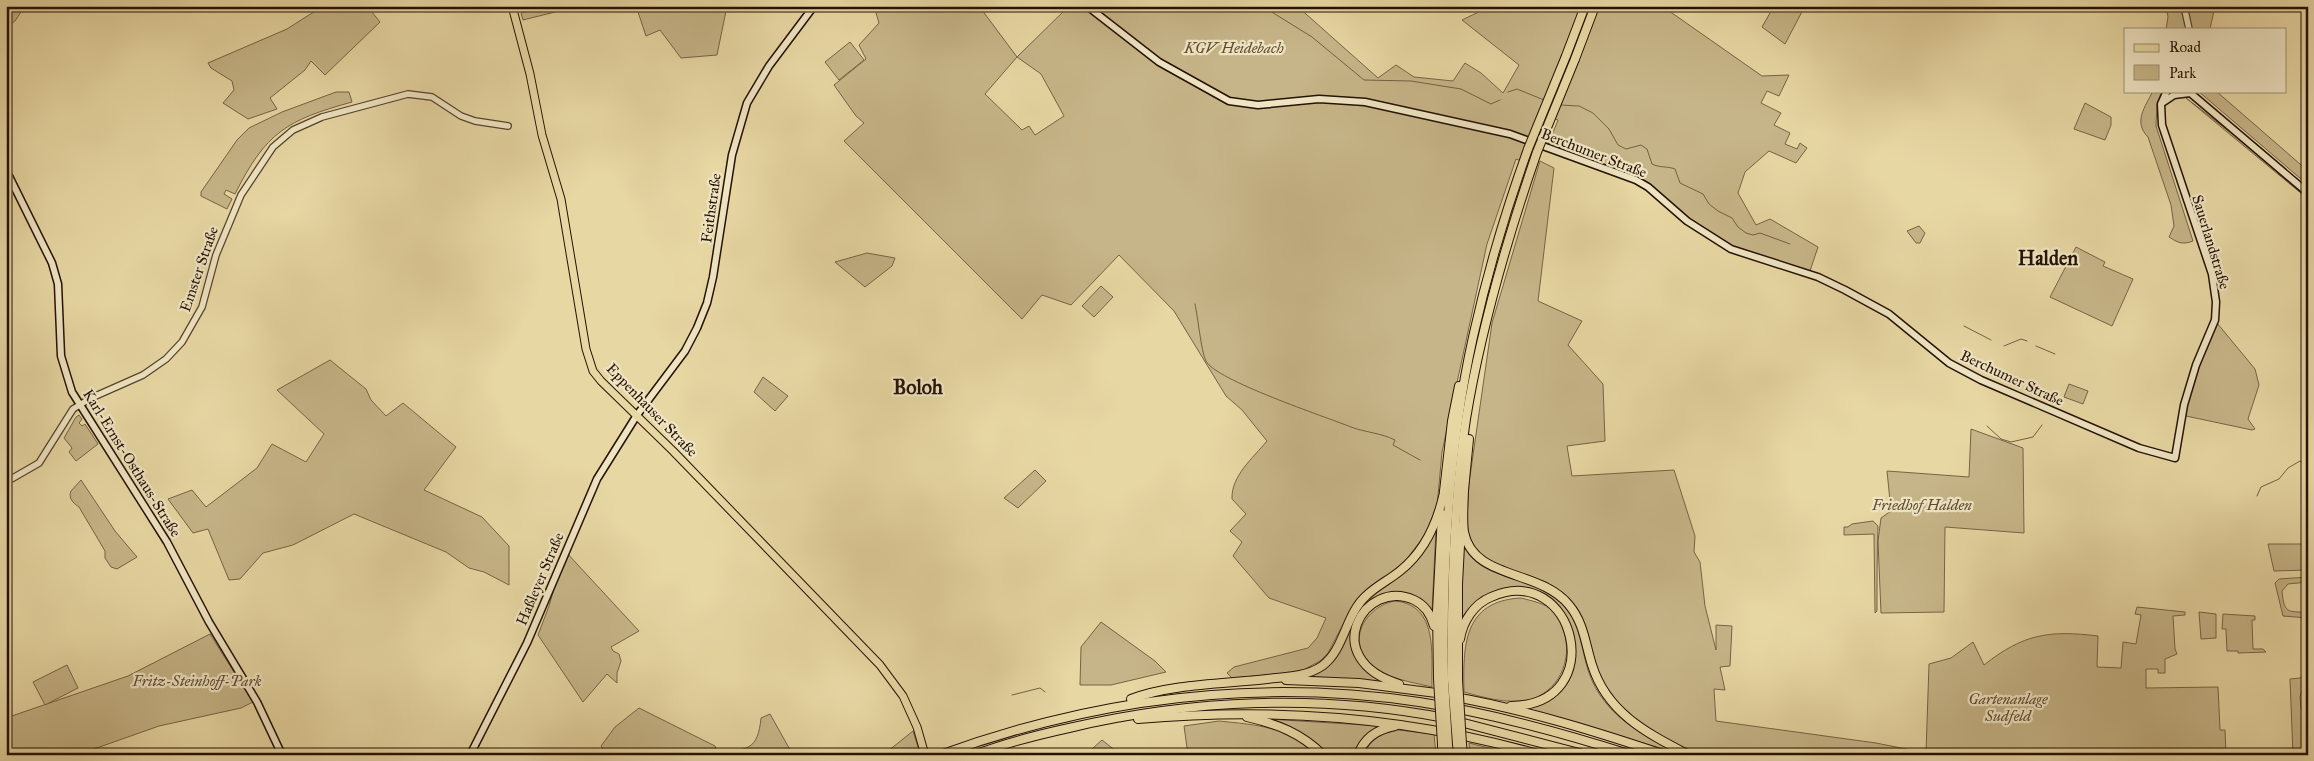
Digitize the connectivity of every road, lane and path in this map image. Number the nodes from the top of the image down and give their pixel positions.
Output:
1 (512, 6) edge
2 (814, 6) edge
3 (1087, 6) edge
4 (1585, 6) edge
5 (1596, 6) edge
6 (2184, 6) edge
7 (2189, 28) edge
8 (2167, 92) edge
9 (2189, 92) edge
10 (2161, 104) junction
11 (508, 126) dead end
12 (6, 170) edge
13 (2308, 193) edge
14 (1485, 331) junction
15 (1472, 338) junction
16 (79, 405) junction
17 (637, 416) junction
18 (2175, 458) joint
19 (6, 482) edge
20 (1464, 487) junction
21 (1443, 497) junction
22 (1438, 656) junction
23 (1457, 663) junction
24 (1256, 680) junction
25 (1448, 680) junction
26 (1420, 690) junction
27 (1114, 706) junction
28 (1501, 706) junction
29 (1236, 715) junction
30 (1114, 718) junction
31 (1402, 724) junction
32 (1445, 744) junction
33 (1459, 744) junction
34 (1516, 748) junction
35 (282, 755) edge
36 (470, 755) edge
37 (926, 755) edge
38 (940, 755) edge
39 (974, 755) edge
40 (1323, 755) edge
41 (1358, 755) edge
42 (1442, 755) edge
43 (1449, 755) edge
44 (1458, 755) edge
45 (1463, 755) edge
46 (1527, 755) edge
47 (1541, 755) edge
48 (1587, 755) edge
49 (1632, 755) edge
50 (1666, 755) edge
51 (1689, 755) edge

1 - 17 main road, Eppenhauser Straße
2 - 17 main road, Feithstraße
3 - 18 main road, Berchumer Straße
4 - 15 highway, bridge
5 - 14 highway, bridge
6 - 7 street
8 - 10 main road, Sauerlandstraße
9 - 10 main road
9 - 13 main road
10 - 18 main road, Sauerlandstraße
11 - 16 street, Emster Straße
12 - 16 main road, Karl-Ernst-Osthaus-Straße
14 - 20 highway
14 - 25 highway
15 - 21 highway
15 - 25 highway
16 - 19 street, Emster Straße
16 - 35 main road, Karl-Ernst-Osthaus-Straße
17 - 36 main road, Haßleyer Straße
17 - 37 main road, Eppenhauser Straße
20 - 23 highway
20 - 51 highway
21 - 22 highway
21 - 24 highway
22 - 25 highway
22 - 26 highway
23 - 25 highway
23 - 28 highway
24 - 26 highway
24 - 27 highway
25 - 32 highway, bridge
25 - 33 highway, bridge
26 - 28 highway
27 - 38 highway
27 - 49 highway
28 - 50 highway
29 - 30 highway
29 - 31 highway
29 - 40 highway
30 - 39 highway
30 - 48 highway
31 - 34 highway
31 - 41 highway
32 - 42 highway
32 - 43 highway
33 - 44 highway
33 - 45 highway
34 - 46 highway
34 - 47 highway

